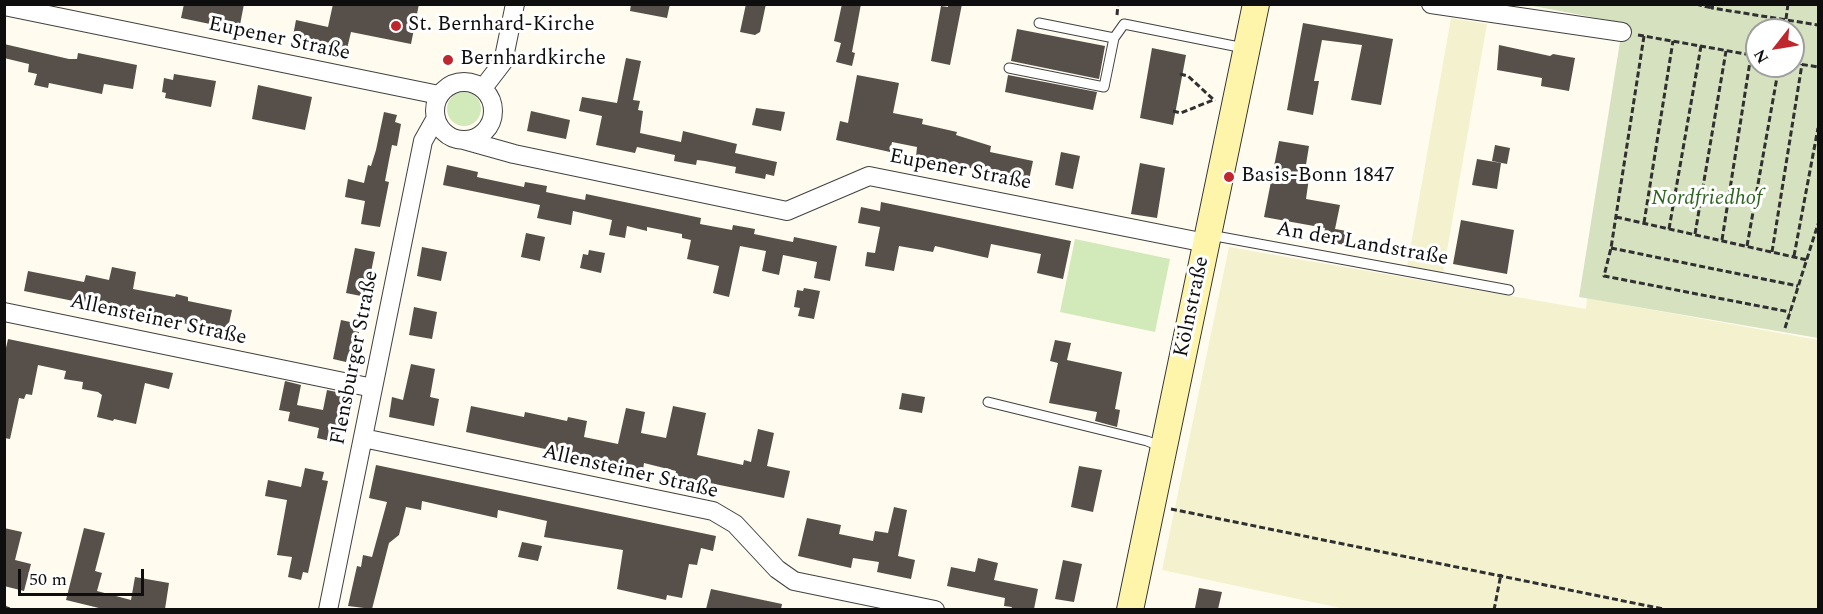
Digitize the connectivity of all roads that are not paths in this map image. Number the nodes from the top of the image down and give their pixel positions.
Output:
1 (515, 4) edge
2 (1256, 4) edge
3 (1431, 4) edge
4 (4, 6) edge
5 (1039, 23) dead end
6 (1622, 32) road end
7 (1114, 38) junction
8 (1247, 48) junction
9 (1009, 68) dead end
10 (483, 88) junction
11 (439, 95) junction
12 (436, 118) junction
13 (464, 140) junction
14 (1207, 239) junction
15 (1509, 290) dead end
16 (4, 312) edge
17 (373, 388) junction
18 (988, 402) dead end
19 (363, 438) junction
20 (1164, 448) junction
21 (328, 609) edge
22 (935, 609) edge
23 (1130, 609) edge

1 - 10 street
2 - 8 main road, Kölnstraße
3 - 6 street
4 - 11 street, Eupener Straße
5 - 7 lane
7 - 8 lane
7 - 9 lane
8 - 14 main road, Kölnstraße
10 - 11 street
10 - 13 street
11 - 12 street
12 - 13 street
12 - 17 street, Flensburger Straße
13 - 14 street, Eupener Straße
14 - 15 lane, An der Landstraße
14 - 20 main road, Kölnstraße
16 - 17 street, Allensteiner Straße
17 - 19 street, Flensburger Straße
18 - 20 lane
19 - 21 street, Flensburger Straße
19 - 22 street, Allensteiner Straße
20 - 23 main road, Kölnstraße

